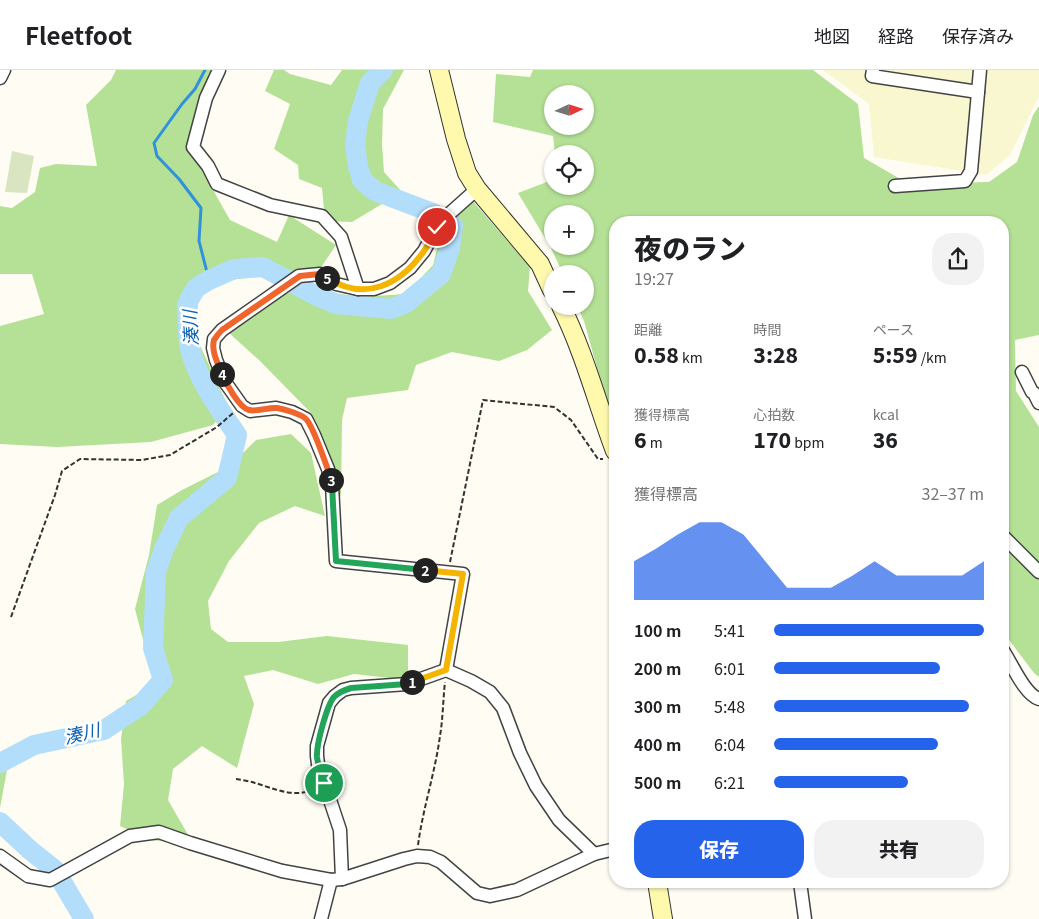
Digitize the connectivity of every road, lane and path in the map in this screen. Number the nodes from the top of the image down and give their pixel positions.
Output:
1 (4, 70) edge
2 (219, 70) edge
3 (873, 70) edge
4 (980, 70) edge
5 (444, 75) edge
6 (0, 78) edge
7 (978, 92) junction
8 (895, 186) dead end
9 (477, 189) junction
10 (544, 273) edge
11 (358, 289) junction
12 (566, 315) edge
13 (1022, 372) dead end
14 (1039, 403) edge
15 (231, 415) dead end
16 (609, 448) edge
17 (609, 456) edge
18 (1009, 542) edge
19 (1039, 572) edge
20 (447, 573) junction
21 (11, 617) dead end
22 (1009, 660) edge
23 (446, 670) junction
24 (1039, 700) edge
25 (236, 779) dead end
26 (324, 783) junction
27 (609, 850) edge
28 (594, 854) junction
29 (0, 856) edge
30 (417, 856) junction
31 (336, 880) junction
32 (658, 888) edge
33 (801, 888) edge
34 (321, 919) edge
35 (663, 919) edge
36 (805, 919) edge

1 - 6 street
2 - 11 street
3 - 7 street
4 - 7 street
5 - 9 main road
7 - 8 street
9 - 10 main road
9 - 11 street
11 - 20 street
12 - 16 main road
13 - 14 street
15 - 21 path
17 - 20 path
18 - 19 street
20 - 23 street
22 - 24 street
23 - 26 street
23 - 28 street
23 - 30 path
25 - 26 path
26 - 31 street
27 - 28 street
28 - 30 street
29 - 31 street
30 - 31 street
31 - 34 street
32 - 35 main road
33 - 36 street

